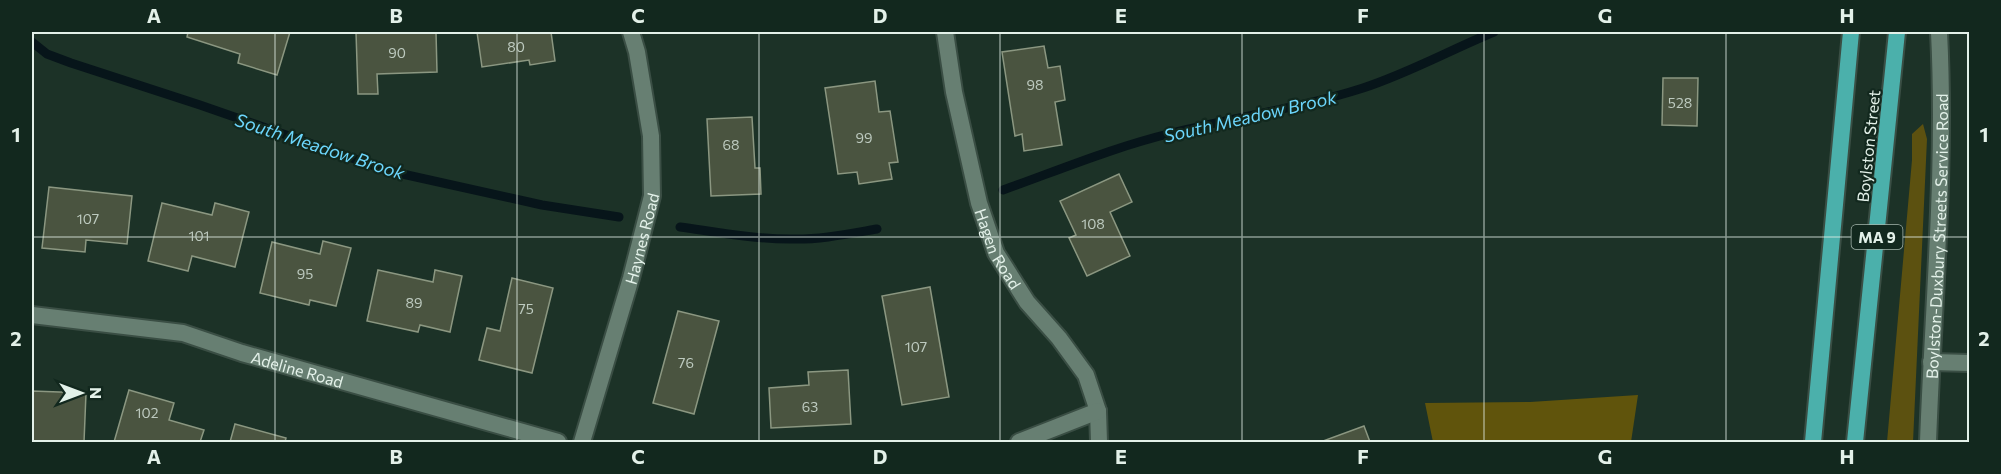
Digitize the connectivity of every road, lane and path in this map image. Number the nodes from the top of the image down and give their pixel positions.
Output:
1 (631, 32) edge
2 (945, 32) edge
3 (1851, 32) edge
4 (1898, 32) edge
5 (1939, 32) edge
6 (32, 315) edge
7 (1931, 362) junction
8 (1970, 363) edge
9 (1098, 411) junction
10 (558, 442) edge
11 (582, 442) edge
12 (1019, 442) edge
13 (1099, 442) edge
14 (1813, 442) edge
15 (1855, 442) edge
16 (1928, 442) edge

1 - 11 street, Haynes Road
2 - 9 street, Hagen Road
3 - 14 highway, Boylston Street / MA 9
4 - 15 highway, Boylston Street / MA 9
5 - 7 street, Boylston-Duxbury Streets Service Road
6 - 10 street, Adeline Road
7 - 8 street
7 - 16 street, Boylston-Duxbury Streets Service Road
9 - 12 street
9 - 13 street, Hagen Road

